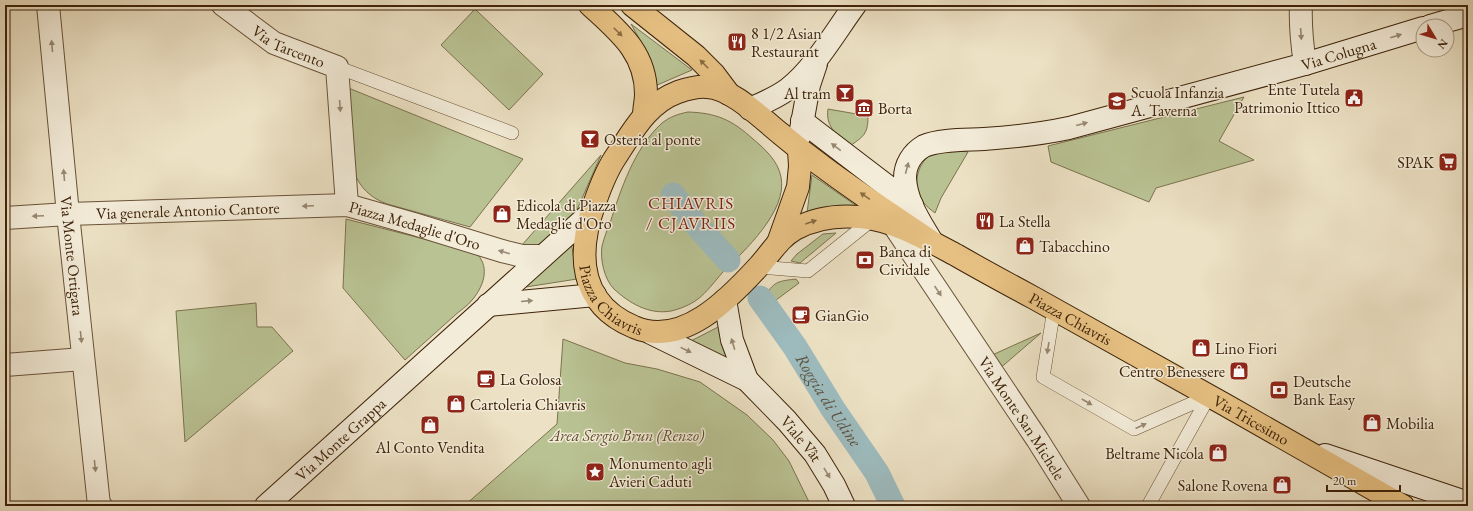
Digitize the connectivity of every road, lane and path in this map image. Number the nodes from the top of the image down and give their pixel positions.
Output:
1 (48, 5) edge
2 (223, 5) edge
3 (590, 5) edge
4 (632, 5) edge
5 (855, 5) edge
6 (1301, 5) edge
7 (1468, 15) edge
8 (1455, 19) edge
9 (1415, 30) edge
10 (818, 57) junction
11 (1305, 64) junction
12 (337, 67) junction
13 (729, 94) junction
14 (750, 108) junction
15 (644, 116) junction
16 (802, 121) junction
17 (512, 133) dead end
18 (799, 150) junction
19 (912, 204) junction
20 (347, 205) junction
21 (591, 213) junction
22 (68, 214) junction
23 (5, 218) edge
24 (883, 222) junction
25 (932, 242) junction
26 (778, 243) junction
27 (543, 256) junction
28 (758, 267) junction
29 (595, 295) junction
30 (725, 300) junction
31 (488, 305) junction
32 (1054, 309) junction
33 (651, 333) junction
34 (83, 359) junction
35 (5, 365) edge
36 (747, 380) junction
37 (1209, 396) junction
38 (1301, 447) junction
39 (1468, 503) edge
40 (95, 506) edge
41 (266, 506) edge
42 (844, 506) edge
43 (1079, 506) edge
44 (1148, 506) edge
45 (1403, 506) edge

22 -> 1 street, Via Monte Ortigara
2 - 12 street, Via Tarcento
3 -> 15 main road
13 -> 4 main road, Piazza Chiavris
5 - 10 street
6 -> 11 street
7 - 8 street
11 -> 9 street, Via Colugna
10 - 14 street
10 - 16 street
19 -> 11 street, Via Colugna
12 - 17 lane
12 -> 20 street, Piazza Medaglie d'Oro
13 - 14 main road, Piazza Chiavris
13 - 15 main road, Piazza Chiavris
14 - 18 main road, Piazza Chiavris
15 - 21 main road, Piazza Chiavris
16 - 18 street
19 -> 16 street
25 -> 18 main road, Piazza Chiavris
18 - 26 main road, Piazza Chiavris
19 - 25 street
20 -> 22 street, Via generale Antonio Cantore
27 -> 20 street, Piazza Medaglie d'Oro
21 - 27 street
21 - 29 main road, Piazza Chiavris
22 -> 23 street, Via generale Antonio Cantore
22 -> 34 street, Via Monte Ortigara
24 - 25 main road, Piazza Chiavris
26 -> 24 main road, Piazza Chiavris
24 - 28 lane
24 -> 43 street, Via Monte San Michele
25 - 32 main road, Piazza Chiavris
26 - 28 main road, Piazza Chiavris
27 - 31 street
28 - 30 main road, Piazza Chiavris
31 -> 29 street
29 - 33 main road, Piazza Chiavris
30 - 33 main road, Piazza Chiavris
36 -> 30 street, Viale Vât
31 - 41 street, Via Monte Grappa
32 - 37 main road, Piazza Chiavris
32 -> 37 lane
33 -> 36 street, Viale Vât
34 - 35 street
34 -> 40 street, Via Monte Ortigara
36 -> 42 street, Viale Vât
37 - 38 main road, Via Tricesimo
37 - 44 lane, Via Tricesimo
38 - 39 street
38 - 45 main road, Via Tricesimo

